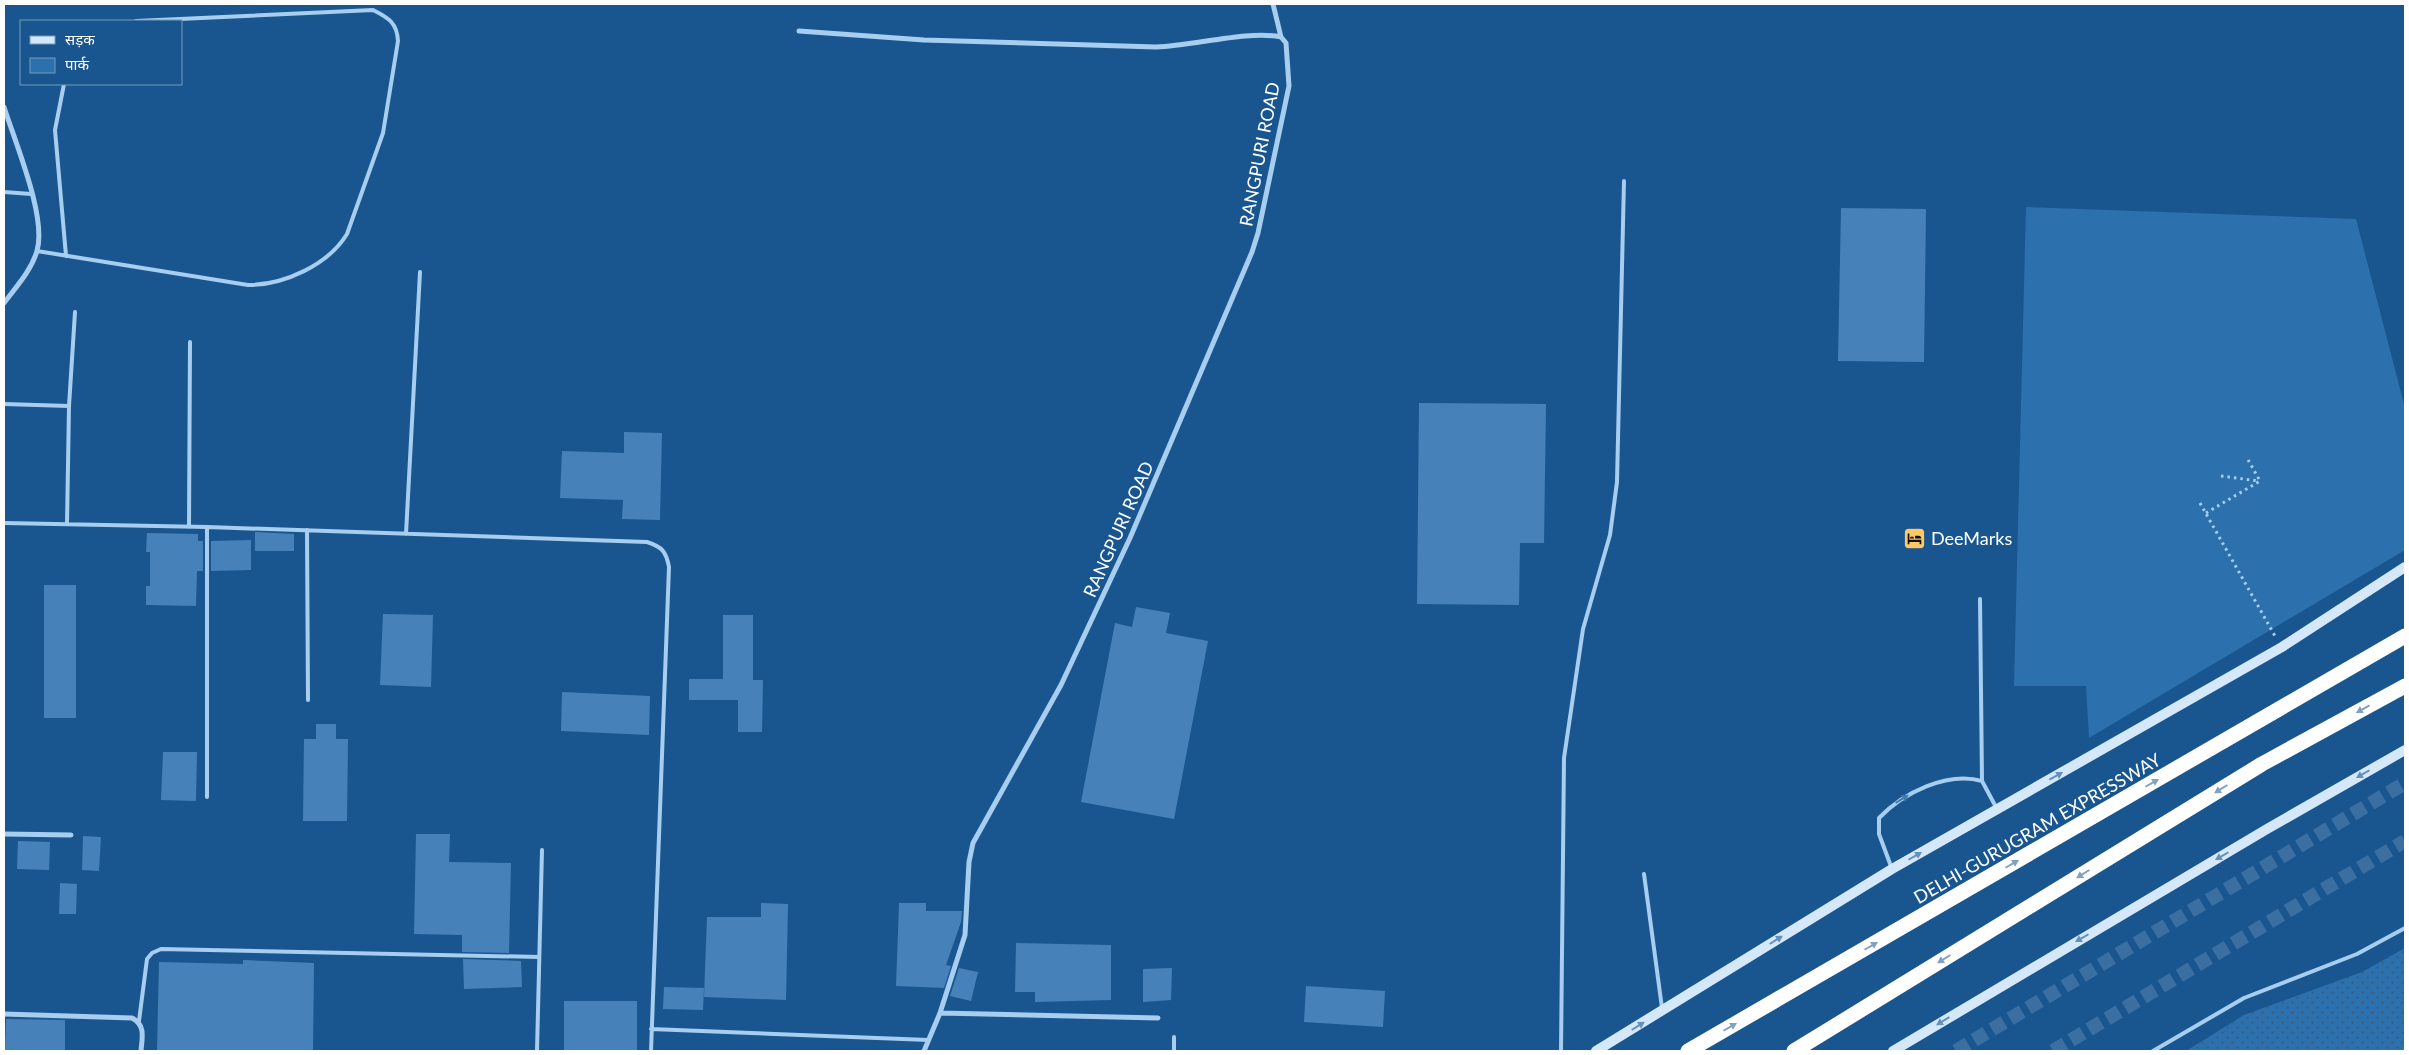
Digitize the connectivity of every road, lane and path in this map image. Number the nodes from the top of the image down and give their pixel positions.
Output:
1 (1272, 4) edge
2 (158, 20) edge
3 (799, 31) dead end
4 (1281, 37) junction
5 (64, 85) edge
6 (4, 107) edge
7 (1624, 181) dead end
8 (4, 192) edge
9 (31, 194) junction
10 (37, 251) junction
11 (66, 256) junction
12 (420, 272) dead end
13 (4, 303) edge
14 (75, 312) dead end
15 (190, 342) dead end
16 (4, 404) edge
17 (69, 406) junction
18 (2247, 458) dead end
19 (2221, 476) dead end
20 (2260, 481) junction
21 (2200, 503) dead end
22 (2206, 513) junction
23 (4, 523) edge
24 (67, 524) junction
25 (189, 527) junction
26 (207, 527) junction
27 (307, 530) junction
28 (406, 534) junction
29 (2405, 567) edge
30 (1980, 599) dead end
31 (2405, 636) edge
32 (2282, 647) junction
33 (2405, 686) edge
34 (308, 700) dead end
35 (2405, 750) edge
36 (1982, 781) junction
37 (207, 796) dead end
38 (1997, 809) junction
39 (4, 834) edge
40 (70, 835) dead end
41 (542, 850) dead end
42 (1892, 868) junction
43 (1644, 874) dead end
44 (2405, 928) edge
45 (539, 957) junction
46 (1662, 1010) junction
47 (940, 1013) junction
48 (4, 1014) edge
49 (1158, 1018) dead end
50 (139, 1022) junction
51 (651, 1029) junction
52 (1174, 1037) dead end
53 (928, 1040) junction
54 (142, 1051) edge
55 (537, 1051) edge
56 (651, 1051) edge
57 (924, 1051) edge
58 (1174, 1051) edge
59 (1561, 1051) edge
60 (1596, 1051) edge
61 (1688, 1051) edge
62 (1794, 1051) edge
63 (1893, 1051) edge
64 (2152, 1051) edge

1 - 4 street, RANGPURI ROAD
2 - 11 lane
3 - 4 street
4 - 47 street, RANGPURI ROAD
5 - 11 lane
6 - 9 street
7 - 59 lane
8 - 9 lane
9 - 10 street
10 - 11 lane
10 - 13 street
12 - 28 lane
14 - 17 lane
15 - 25 lane
16 - 17 lane
17 - 24 lane
18 - 20 path
19 - 20 path
20 - 22 path
21 - 22 path
22 - 32 path
23 - 24 lane
24 - 25 lane
25 - 26 lane
26 - 27 lane
26 - 37 lane
27 - 28 lane
27 - 34 lane
28 - 51 lane
29 - 32 main road
30 - 36 lane
61 -> 31 highway, DELHI-GURUGRAM EXPRESSWAY
38 -> 32 main road
33 -> 62 highway
35 -> 63 main road
36 - 38 lane
42 -> 36 lane
42 -> 38 main road
39 - 40 street
41 - 45 lane
46 -> 42 main road
43 - 46 lane
44 - 64 lane
45 - 50 lane
45 - 55 lane
60 -> 46 main road
47 - 49 street
47 - 53 street, RANGPURI ROAD
48 - 50 street
50 - 54 street
51 - 53 lane
51 - 56 lane
52 - 58 lane
53 - 57 street, RANGPURI ROAD

